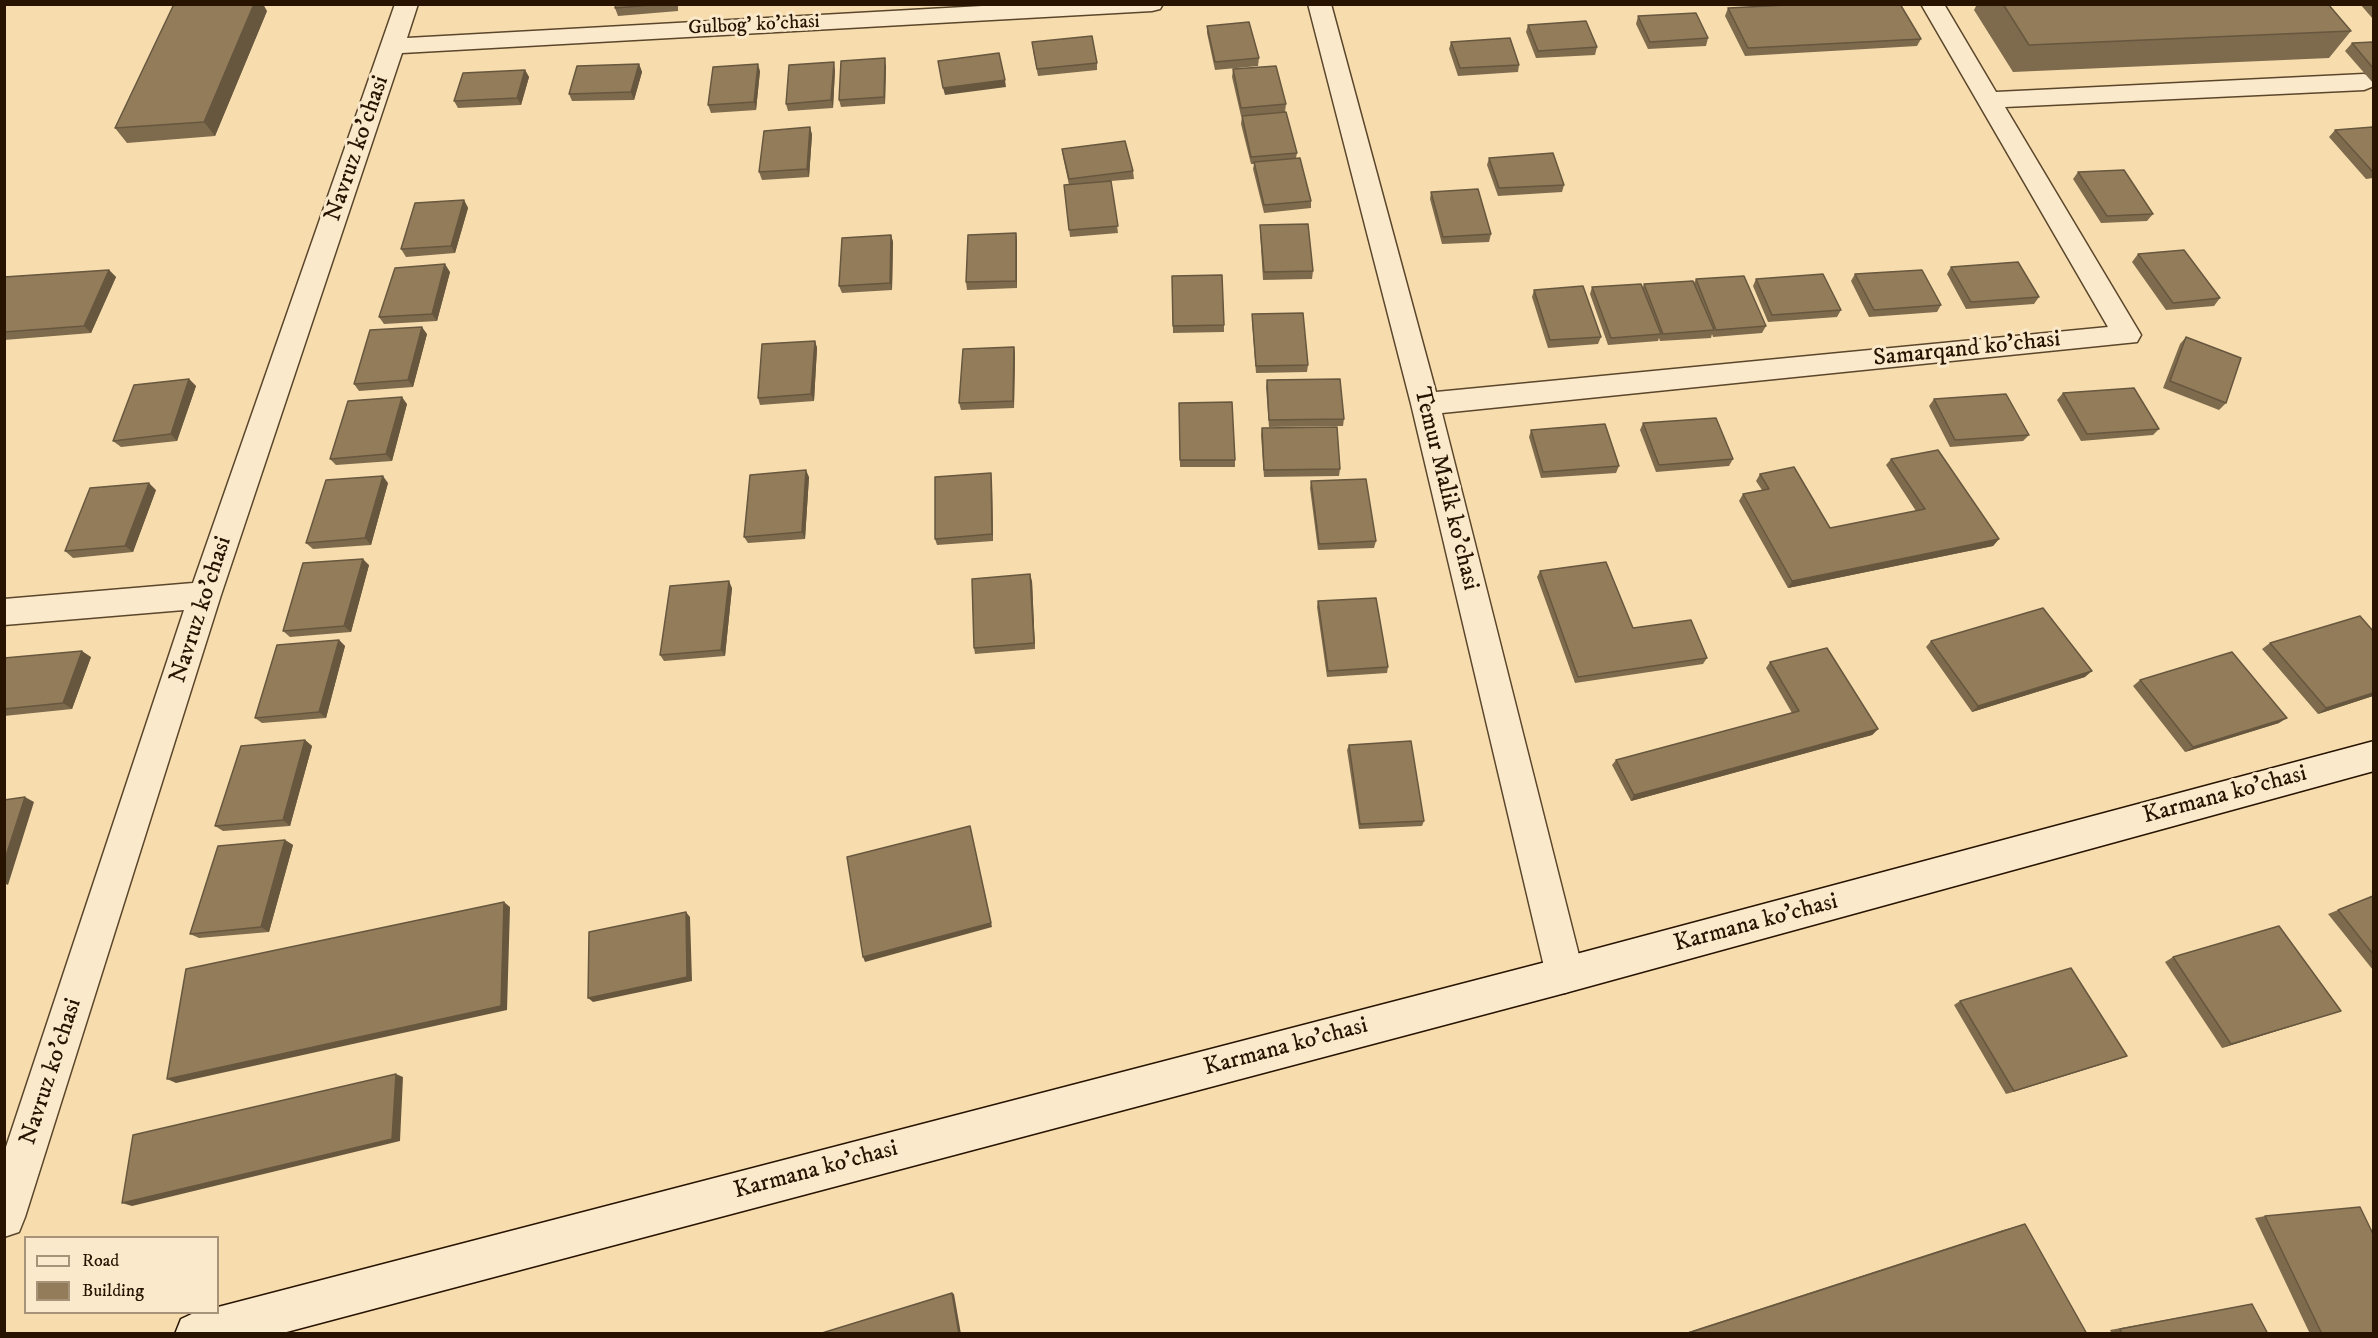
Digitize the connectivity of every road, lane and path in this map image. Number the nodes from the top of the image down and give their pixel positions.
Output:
1 (407, 4) edge
2 (1152, 4) edge
3 (1319, 4) edge
4 (1932, 4) edge
5 (393, 46) junction
6 (2364, 82) dead end
7 (1988, 100) junction
8 (1425, 404) junction
9 (206, 595) junction
10 (4, 612) edge
11 (2373, 756) edge
12 (1565, 975) junction
13 (4, 1217) edge
14 (196, 1334) edge

1 - 5 street, Navruz ko'chasi
2 - 5 street, Gulbog' ko'chasi
3 - 8 street, Temur Malik ko'chasi
4 - 7 street, Samarqand ko'chasi
5 - 9 street, Navruz ko'chasi
6 - 7 street
7 - 8 street, Samarqand ko'chasi
8 - 12 street, Temur Malik ko'chasi
9 - 10 street
9 - 13 street, Navruz ko'chasi
11 - 12 street, Karmana ko'chasi
12 - 14 street, Karmana ko'chasi

